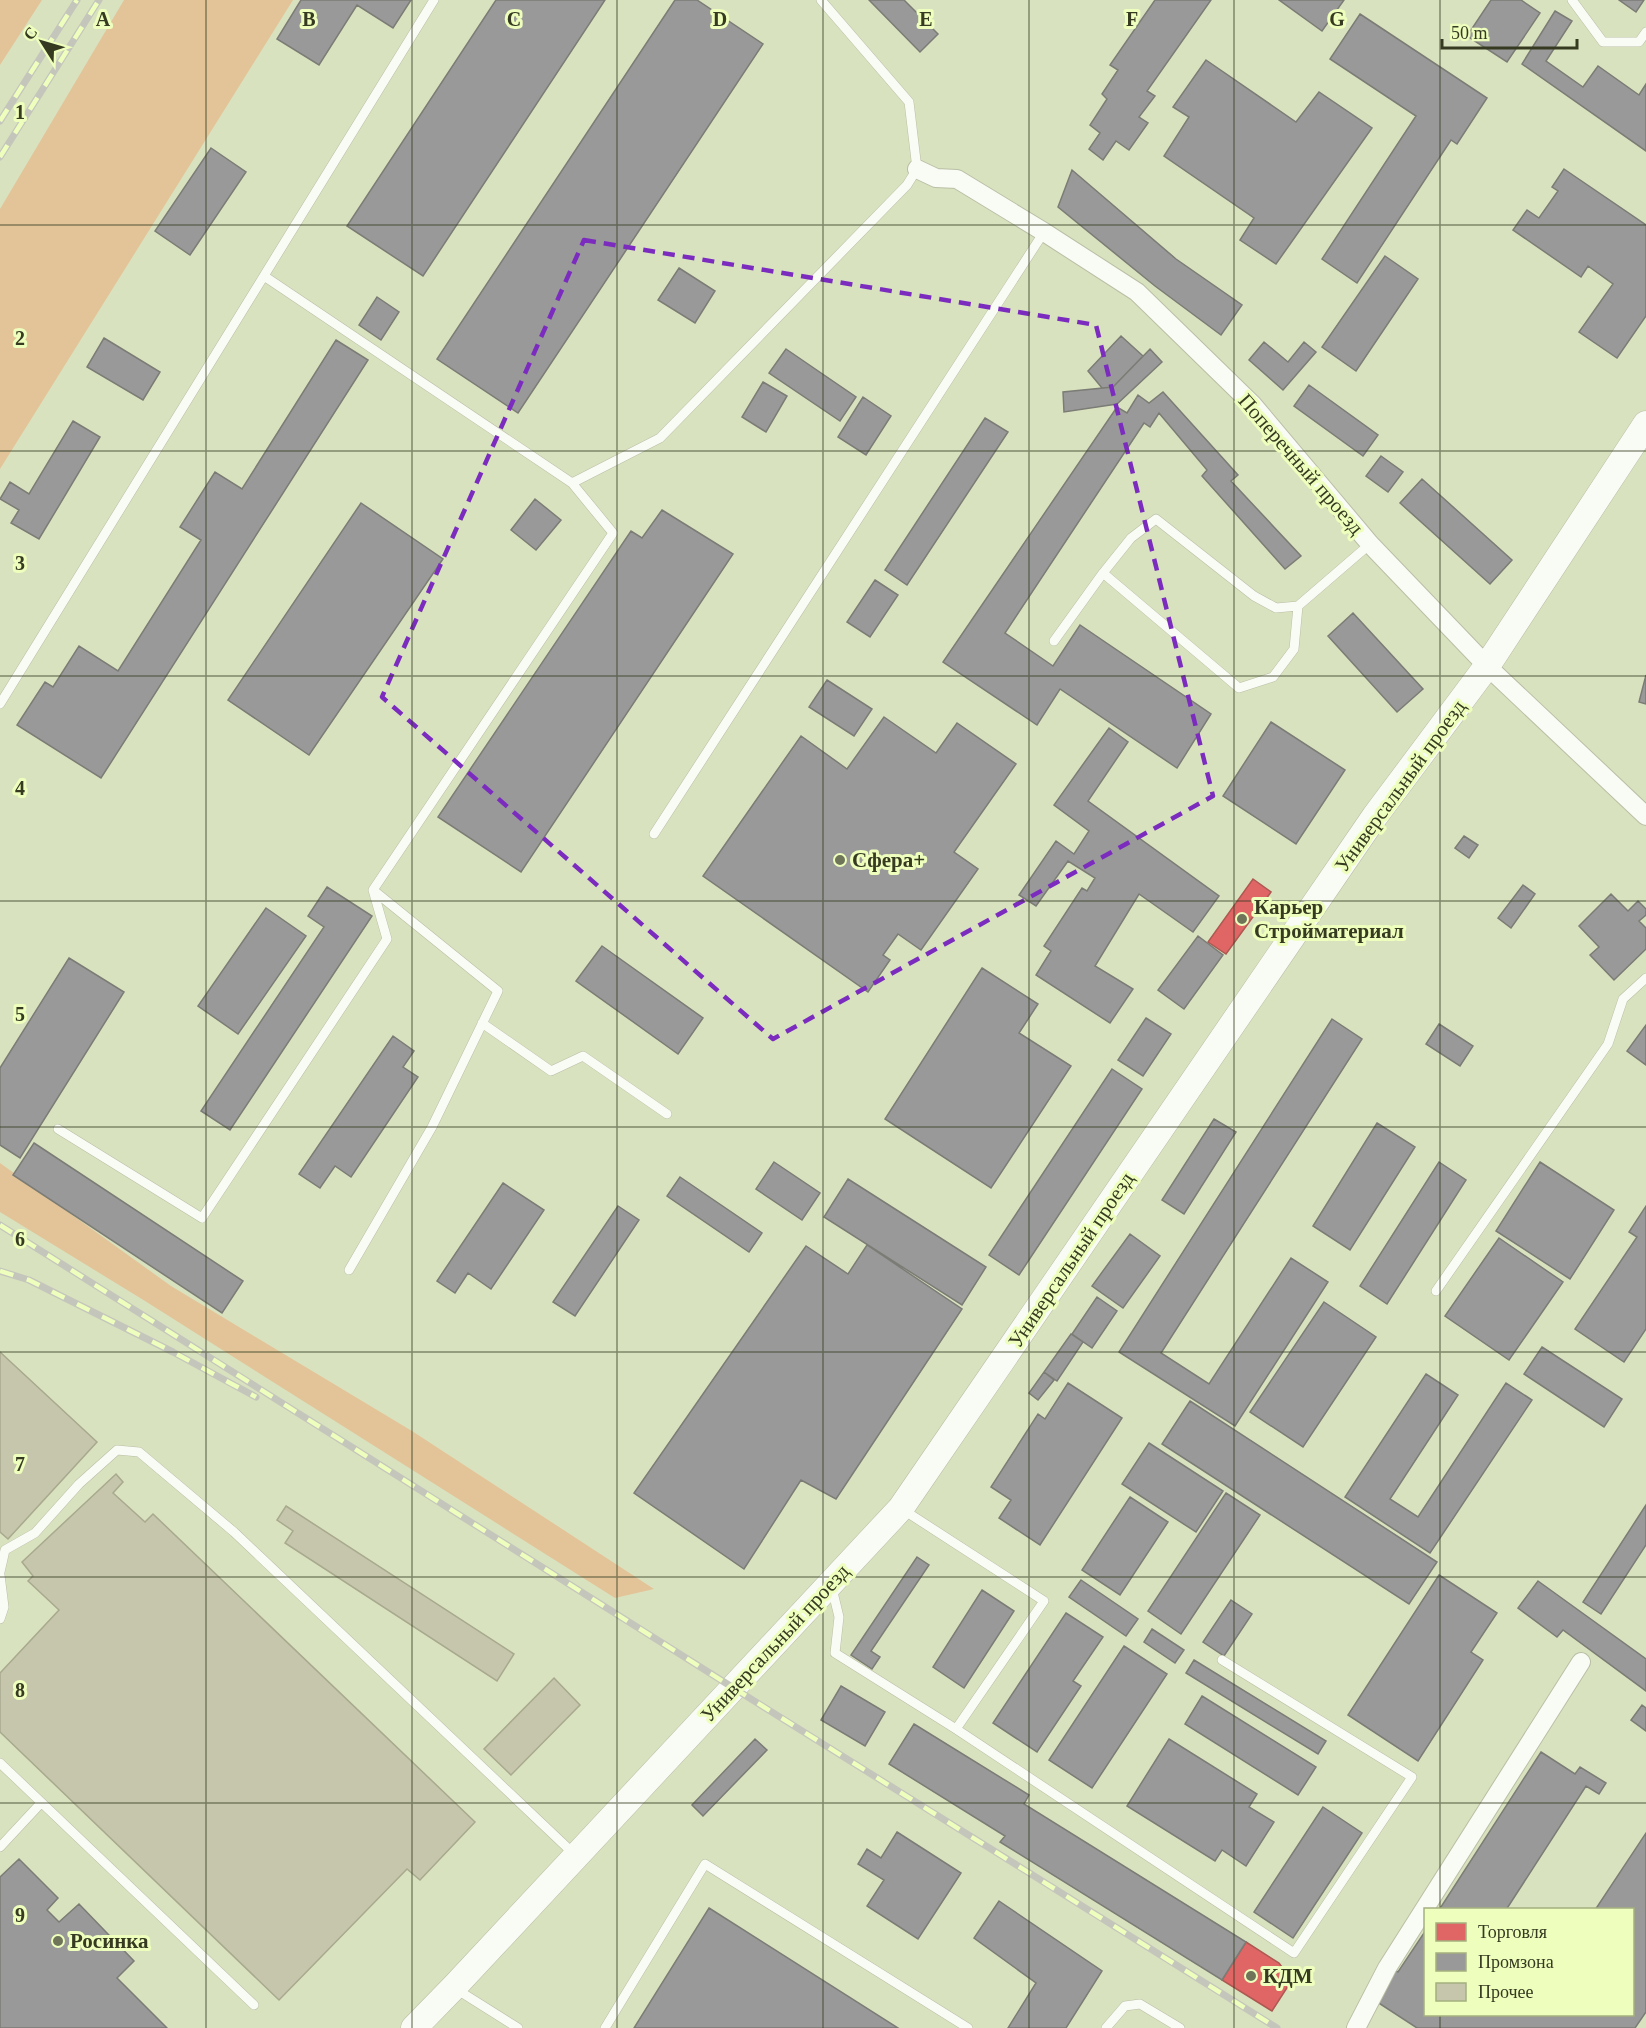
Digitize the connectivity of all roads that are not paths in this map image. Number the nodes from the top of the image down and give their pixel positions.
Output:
1 (434, 0) edge
2 (820, 0) edge
3 (1572, 0) edge
4 (1646, 32) edge
5 (917, 169) junction
6 (1044, 232) junction
7 (264, 276) junction
8 (1646, 424) edge
9 (572, 483) junction
10 (1370, 544) junction
11 (1103, 573) junction
12 (1298, 606) junction
13 (1054, 641) dead end
14 (1487, 666) junction
15 (0, 704) edge
16 (1646, 816) edge
17 (654, 834) dead end
18 (373, 890) junction
19 (1646, 978) edge
20 (482, 1023) junction
21 (667, 1114) dead end
22 (58, 1129) dead end
23 (349, 1270) dead end
24 (1436, 1291) dead end
25 (901, 1508) junction
26 (0, 1573) edge
27 (831, 1582) junction
28 (0, 1619) edge
29 (1222, 1660) dead end
30 (1581, 1662) dead end
31 (957, 1729) junction
32 (0, 1763) edge
33 (41, 1803) junction
34 (0, 1846) edge
35 (575, 1856) junction
36 (1425, 1908) edge
37 (1424, 1910) edge
38 (454, 1987) junction
39 (254, 2005) dead end
40 (414, 2028) edge
41 (518, 2028) edge
42 (605, 2028) edge
43 (968, 2028) edge
44 (1106, 2028) edge
45 (1180, 2028) edge
46 (1356, 2028) edge

1 - 7 lane
2 - 5 lane
3 - 4 lane
5 - 6 street, Поперечный проезд
5 - 9 lane
6 - 10 street, Поперечный проезд
6 - 17 lane
7 - 9 lane
7 - 15 lane
8 - 14 street, Универсальный проезд
9 - 18 lane
10 - 12 lane
10 - 14 street, Поперечный проезд
11 - 12 lane
11 - 12 lane
11 - 13 lane
14 - 16 street, Поперечный проезд
14 - 25 street, Универсальный проезд
18 - 20 lane
18 - 22 lane
19 - 24 lane
20 - 21 lane
20 - 23 lane
25 - 27 street, Универсальный проезд
25 - 31 lane
26 - 28 lane
26 - 35 lane
27 - 31 lane
27 - 35 street, Универсальный проезд
29 - 31 lane
30 - 36 street
32 - 33 lane
33 - 34 lane
33 - 39 lane
35 - 38 street, Универсальный проезд
37 - 46 street
38 - 40 street, Универсальный проезд
38 - 41 lane
42 - 43 lane
44 - 45 lane

